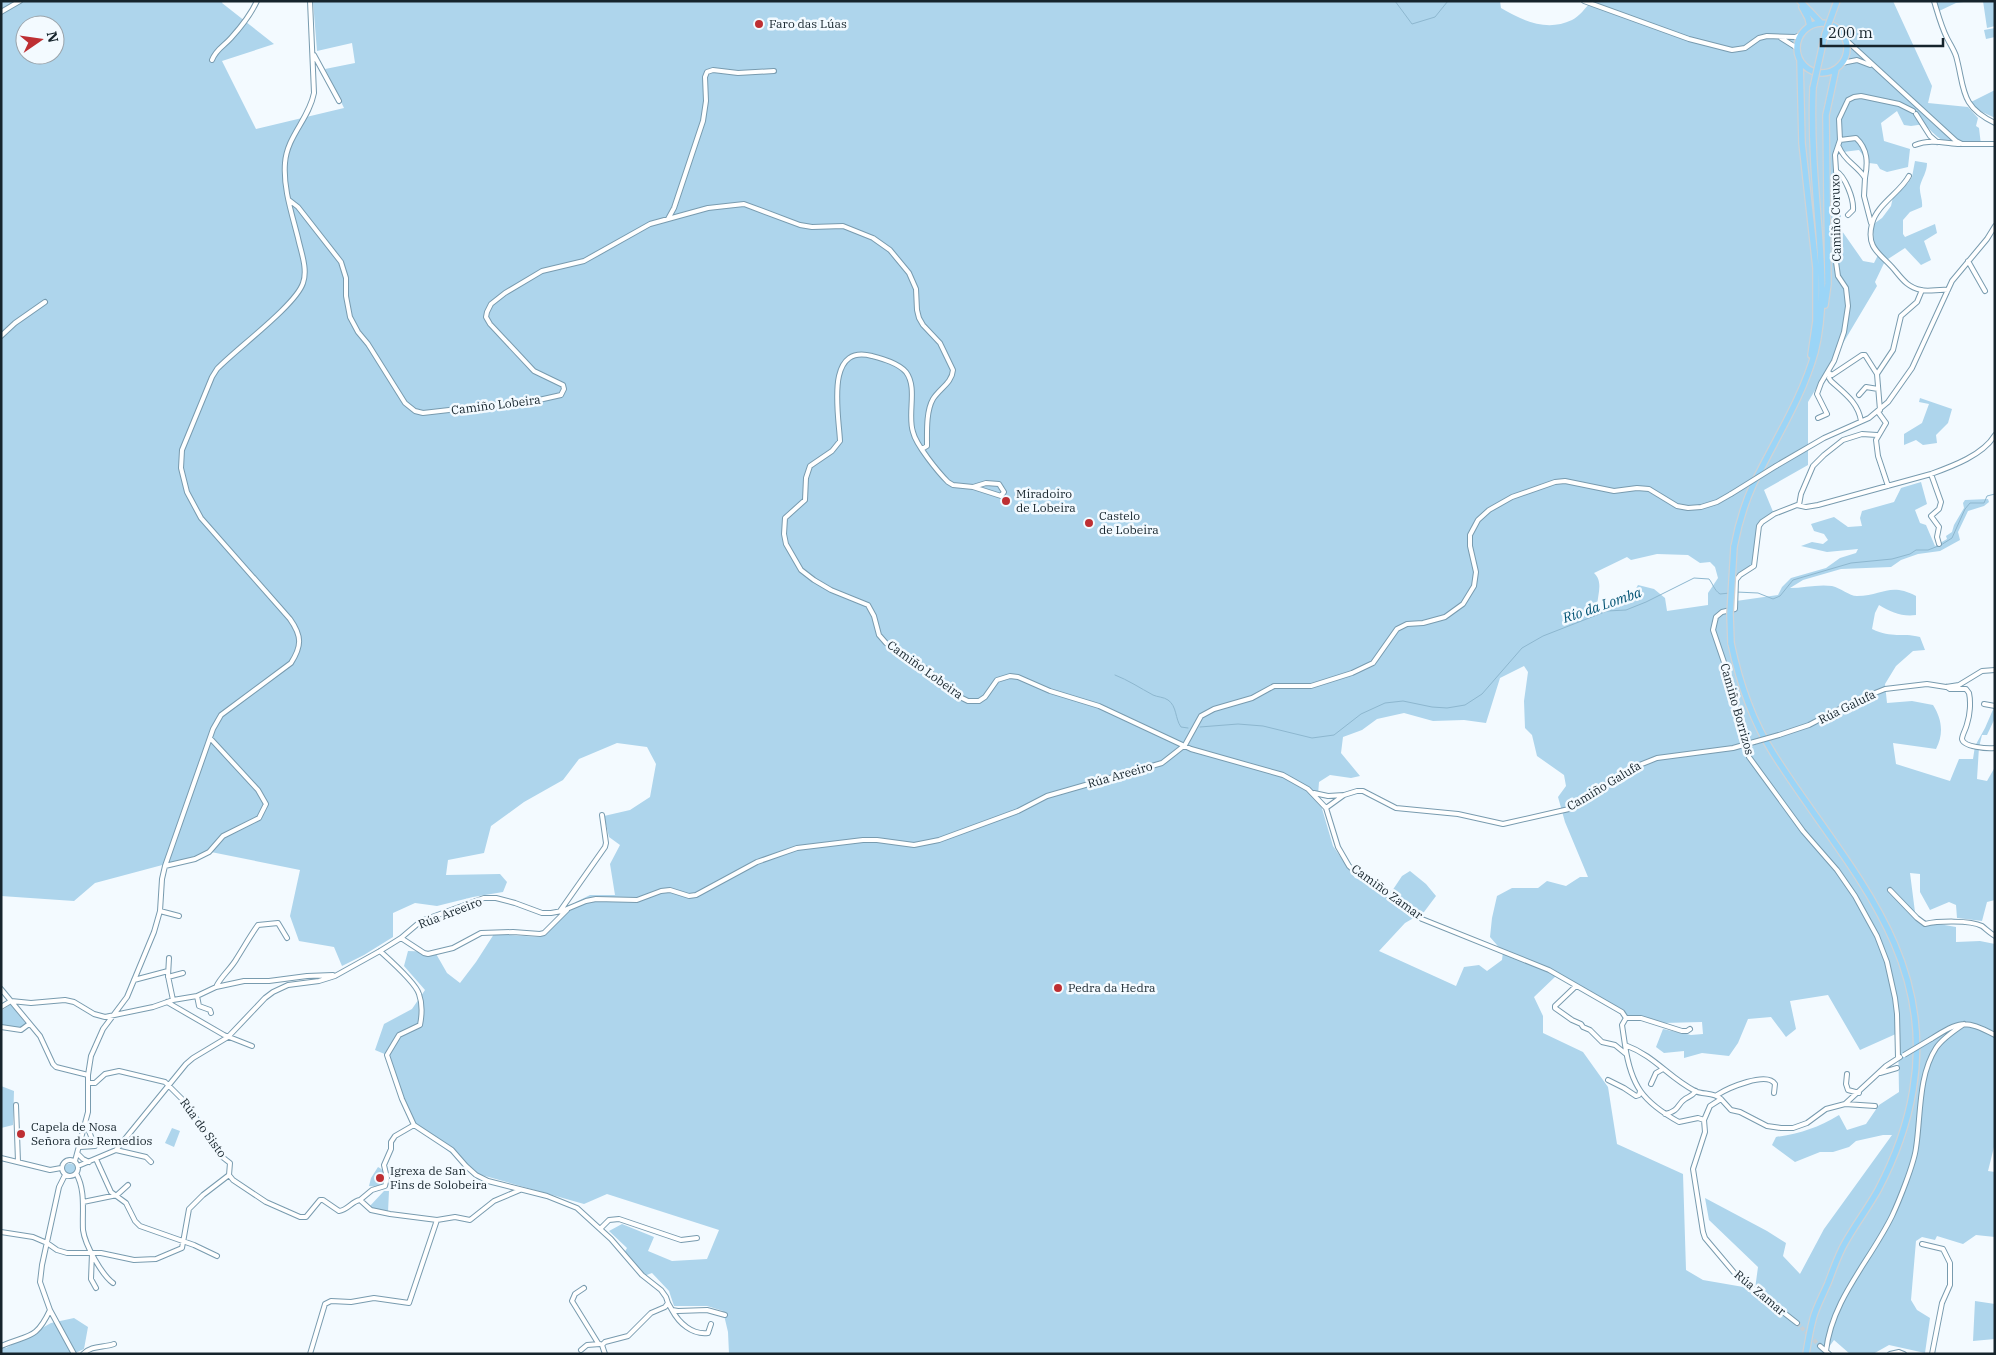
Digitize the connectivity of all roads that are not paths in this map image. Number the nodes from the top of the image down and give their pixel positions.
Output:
1 (20, 1) edge
2 (257, 1) edge
3 (310, 1) edge
4 (1584, 1) edge
5 (1799, 1) edge
6 (1837, 1) edge
7 (1934, 1) edge
8 (1, 12) edge
9 (1821, 23) junction
10 (1810, 26) junction
11 (1801, 35) junction
12 (1774, 36) junction
13 (1846, 40) junction
14 (1797, 48) junction
15 (313, 54) junction
16 (212, 60) dead end
17 (1800, 60) junction
18 (1842, 64) junction
19 (1836, 69) junction
20 (1879, 70) junction
21 (774, 71) dead end
22 (339, 101) dead end
23 (1915, 104) junction
24 (1915, 112) junction
25 (1923, 112) junction
26 (1995, 123) edge
27 (1840, 140) junction
28 (1937, 143) junction
29 (1962, 144) junction
30 (1995, 144) edge
31 (1916, 145) dead end
32 (1839, 147) junction
33 (1836, 171) junction
34 (1910, 176) dead end
35 (1865, 178) junction
36 (289, 200) junction
37 (1848, 215) dead end
38 (668, 219) junction
39 (1872, 224) junction
40 (1995, 226) edge
41 (1995, 234) edge
42 (1987, 239) junction
43 (1968, 260) junction
44 (1922, 290) junction
45 (1948, 290) junction
46 (1985, 291) dead end
47 (45, 302) dead end
48 (1, 336) edge
49 (1811, 362) junction
50 (1829, 374) junction
51 (1877, 374) junction
52 (1878, 389) junction
53 (1860, 395) dead end
54 (1879, 411) junction
55 (1818, 418) dead end
56 (1861, 421) junction
57 (1878, 434) junction
58 (1995, 434) edge
59 (922, 449) junction
60 (1931, 474) junction
61 (1888, 486) junction
62 (974, 487) junction
63 (1799, 504) junction
64 (1939, 544) dead end
65 (1995, 670) edge
66 (1946, 687) junction
67 (1984, 704) dead end
68 (1995, 706) edge
69 (1779, 735) joint
70 (210, 738) junction
71 (1745, 744) junction
72 (1185, 745) junction
73 (1995, 748) edge
74 (1314, 793) junction
75 (1344, 794) junction
76 (1326, 808) junction
77 (602, 815) dead end
78 (166, 866) junction
79 (1890, 890) dead end
80 (568, 908) junction
81 (160, 911) junction
82 (559, 912) junction
83 (179, 916) dead end
84 (1995, 936) edge
85 (288, 938) dead end
86 (401, 938) junction
87 (380, 951) junction
88 (169, 958) dead end
89 (168, 971) junction
90 (183, 973) dead end
91 (335, 976) junction
92 (168, 977) junction
93 (134, 980) junction
94 (1576, 986) junction
95 (216, 988) junction
96 (1, 989) edge
97 (197, 996) junction
98 (173, 1000) junction
99 (11, 1001) junction
100 (166, 1002) junction
101 (1, 1007) edge
102 (211, 1013) dead end
103 (115, 1014) junction
104 (1626, 1018) junction
105 (29, 1024) junction
106 (1964, 1024) junction
107 (1, 1027) edge
108 (1690, 1029) dead end
109 (1995, 1034) edge
110 (228, 1037) junction
111 (1625, 1045) junction
112 (252, 1046) dead end
113 (1626, 1054) junction
114 (1898, 1058) junction
115 (1897, 1068) dead end
116 (1663, 1069) junction
117 (1847, 1074) dead end
118 (1879, 1074) junction
119 (88, 1075) junction
120 (1608, 1080) dead end
121 (88, 1084) junction
122 (1651, 1084) dead end
123 (169, 1086) junction
124 (1640, 1091) junction
125 (1696, 1091) junction
126 (1774, 1093) dead end
127 (1859, 1093) junction
128 (1719, 1097) junction
129 (1846, 1104) junction
130 (16, 1105) dead end
131 (1875, 1106) dead end
132 (1665, 1114) junction
133 (1704, 1120) junction
134 (86, 1123) junction
135 (414, 1125) junction
136 (80, 1147) junction
137 (116, 1150) junction
138 (78, 1154) junction
139 (1, 1158) edge
140 (96, 1159) junction
141 (18, 1162) junction
142 (75, 1162) junction
143 (89, 1162) junction
144 (151, 1162) dead end
145 (78, 1166) junction
146 (61, 1168) junction
147 (76, 1173) junction
148 (65, 1175) junction
149 (229, 1175) junction
150 (128, 1185) dead end
151 (520, 1190) junction
152 (114, 1195) junction
153 (360, 1200) junction
154 (83, 1202) junction
155 (437, 1220) junction
156 (600, 1229) junction
157 (1, 1232) edge
158 (697, 1238) dead end
159 (183, 1241) junction
160 (47, 1243) junction
161 (1922, 1244) dead end
162 (92, 1252) junction
163 (217, 1256) dead end
164 (113, 1283) dead end
165 (96, 1288) dead end
166 (584, 1288) dead end
167 (668, 1303) junction
168 (50, 1310) junction
169 (672, 1310) junction
170 (725, 1315) dead end
171 (711, 1324) dead end
172 (1797, 1324) tunnel mouth
173 (114, 1344) dead end
174 (600, 1344) junction
175 (1, 1346) edge
176 (1820, 1346) tunnel mouth
177 (581, 1350) dead end
178 (1827, 1352) edge
179 (1898, 1353) edge
180 (74, 1354) edge
181 (83, 1354) edge
182 (310, 1354) edge
183 (605, 1354) edge
184 (1806, 1354) edge
185 (1890, 1354) edge
186 (1904, 1354) edge
187 (1932, 1354) edge

1 - 8 street
2 - 16 street
3 - 15 street
4 - 12 street
5 - 9 highway
5 - 10 highway
6 - 49 highway, bridge
7 - 26 street
9 - 10 highway
9 - 13 highway
10 - 11 highway
11 - 12 street
11 - 14 highway
12 - 14 street
13 - 18 highway
13 - 20 street
14 - 17 highway
15 - 22 street
15 - 36 street
17 - 19 highway
17 - 49 highway
18 - 19 highway
18 - 20 street
19 - 49 highway
20 - 23 street
21 - 38 street
23 - 24 street
23 - 25 street
24 - 25 street
24 - 27 street, Camiño Coruxo
24 - 28 street
25 - 29 street
27 - 32 street, Camiño Coruxo
27 - 35 street
28 - 29 street
28 - 31 street
29 - 30 street
32 - 33 street, Camiño Coruxo
32 - 35 street
33 - 37 street
33 - 50 street, Camiño Coruxo
34 - 39 street
35 - 39 street
36 - 38 street, Camiño Lobeira
36 - 70 street
38 - 59 street, Camiño Lobeira
39 - 44 street
40 - 42 street
41 - 42 street
42 - 43 street
43 - 45 street
43 - 46 street
44 - 45 street
44 - 51 street
45 - 54 street
47 - 48 street
49 - 184 highway, bridge
50 - 51 street
50 - 55 street, Camiño Coruxo
50 - 56 street
51 - 52 street
52 - 53 street
52 - 54 street
54 - 56 street, Rúa Areeiro
54 - 57 street
56 - 72 street, Rúa Areeiro, bridge
57 - 61 street
57 - 63 street
58 - 60 street, Camiño Borrizos
59 - 62 street, Camiño Lobeira
59 - 72 street, Camiño Lobeira
60 - 61 street, Camiño Borrizos
60 - 64 street
61 - 63 street, Camiño Borrizos
62 - 62 street, Camiño Lobeira
63 - 71 street, Camiño Borrizos
65 - 66 street, Rúa Galufa
66 - 69 street, Rúa Galufa
66 - 73 street, Rúa Galufa
67 - 68 street
69 - 71 street, Camiño Galufa, bridge
70 - 78 street
70 - 78 street
71 - 75 street, Camiño Galufa
71 - 114 street, Camiño Borrizos
72 - 74 street, Camiño Zamar
72 - 80 street, Rúa Areeiro
74 - 75 street, Camiño Galufa
74 - 76 street, Camiño Zamar
75 - 76 street
76 - 94 street, Camiño Zamar
77 - 82 street
78 - 81 street
79 - 84 street
80 - 82 street, Rúa Areeiro
80 - 86 street, Rúa Areeiro
81 - 83 street
81 - 93 street
82 - 86 street, Rúa Areeiro
85 - 95 street
86 - 87 street, Rúa Areeiro
87 - 91 street, Rúa Areeiro
87 - 135 street
88 - 89 street
89 - 92 street
89 - 93 street
90 - 92 street
91 - 95 street, Rúa Areeiro
91 - 110 street, Rúa Areeiro
92 - 98 street
93 - 103 street
94 - 104 street
94 - 113 street
95 - 97 street, Rúa Areeiro
96 - 99 street
97 - 98 street, Rúa Areeiro
97 - 102 street
98 - 100 street, Rúa Areeiro
99 - 101 street
99 - 103 street, Rúa Areeiro
99 - 105 street
100 - 103 street, Rúa Areeiro
100 - 110 street
103 - 119 street
104 - 108 street
104 - 111 street
105 - 107 street
105 - 119 street
106 - 109 street
106 - 114 street, bridge
106 - 178 street
110 - 112 street
110 - 123 street, Rúa Areeiro
111 - 113 street
111 - 116 street
113 - 124 street
114 - 118 street
115 - 118 street
116 - 122 street
116 - 125 street
117 - 127 street
118 - 127 street
119 - 121 street
120 - 124 street
121 - 123 street, Rúa do Sisto
121 - 134 street
123 - 137 street, Rúa Areeiro
123 - 149 street, Rúa do Sisto
124 - 132 street
125 - 128 street
125 - 132 street
126 - 128 street, Rúa Zamar
127 - 129 street
128 - 129 street
128 - 133 street, Rúa Zamar
129 - 131 street
130 - 141 street
132 - 133 street
133 - 172 street, Rúa Zamar
134 - 136 street
134 - 136 street
135 - 151 street
135 - 153 street
136 - 138 street
137 - 140 street, Rúa Areeiro
137 - 144 street
138 - 142 street
138 - 143 street
139 - 141 street
140 - 143 street, Rúa Areeiro
140 - 152 street
141 - 146 street
142 - 145 street
142 - 146 street
143 - 145 street, Rúa Areeiro
145 - 147 street
146 - 148 street
147 - 148 street
147 - 154 street
148 - 160 street
149 - 153 street
149 - 159 street
150 - 152 street
151 - 155 street
151 - 156 street
152 - 154 street
152 - 159 street
153 - 155 street
154 - 162 street
155 - 182 street
156 - 158 street
156 - 167 street
157 - 160 street
159 - 162 street
159 - 163 street
160 - 162 street
160 - 168 street
161 - 187 street
162 - 164 street
162 - 165 street
166 - 174 street
167 - 169 street
167 - 174 street
168 - 175 street
168 - 180 street
169 - 170 street
169 - 171 street
173 - 181 street
174 - 177 street
174 - 183 street
176 - 178 street
179 - 185 street
179 - 186 street

